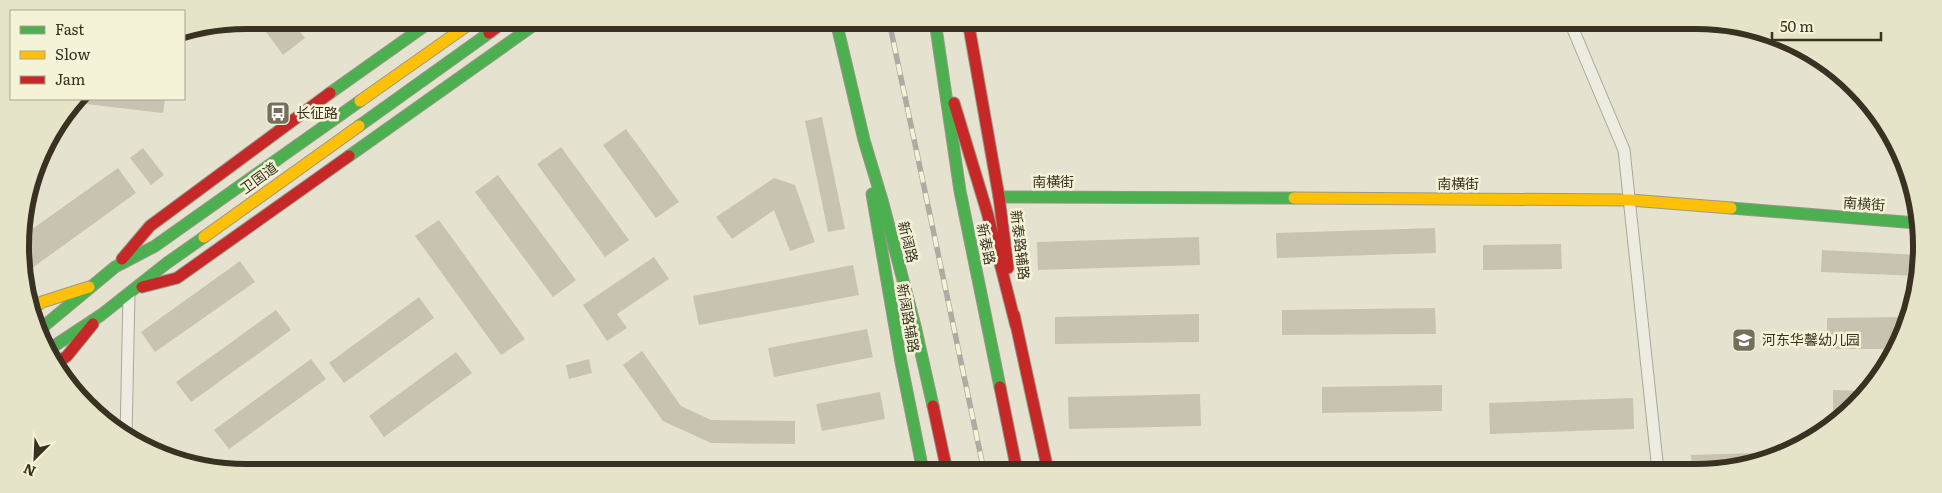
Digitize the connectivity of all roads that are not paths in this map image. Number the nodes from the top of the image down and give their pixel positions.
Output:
1 (420, 29) edge
2 (462, 29) edge
3 (494, 29) edge
4 (503, 29) edge
5 (529, 29) edge
6 (838, 29) edge
7 (936, 29) edge
8 (969, 29) edge
9 (1573, 29) edge
10 (512, 42) junction
11 (942, 60) junction
12 (864, 140) junction
13 (999, 197) junction
14 (1630, 200) junction
15 (1912, 223) edge
16 (115, 267) junction
17 (93, 286) junction
18 (133, 291) junction
19 (37, 306) edge
20 (101, 315) junction
21 (1016, 326) junction
22 (44, 327) edge
23 (53, 347) edge
24 (61, 360) edge
25 (126, 428) edge
26 (922, 464) edge
27 (945, 464) edge
28 (1016, 464) edge
29 (1046, 464) edge
30 (1657, 464) edge

1 - 16 main road
2 - 16 main road, 卫国道
3 - 18 main road, 卫国道, bridge
4 - 10 main road
5 - 10 main road
6 - 12 main road, 新阔路
7 - 11 main road, 新泰路
8 - 13 main road, 新泰路辅路
9 - 14 street
10 - 18 main road
11 - 21 main road
11 - 28 main road, 新泰路
12 - 26 main road, 新阔路辅路
12 - 27 main road, 新阔路
13 - 14 main road, 南横街
13 - 21 main road, 新泰路辅路
14 - 15 main road, 南横街
14 - 30 street
16 - 17 main road, 卫国道
17 - 19 main road
17 - 22 main road, 卫国道
18 - 20 main road, 卫国道
18 - 25 street
20 - 23 main road, 卫国道
20 - 24 main road
21 - 29 main road, 新泰路辅路

